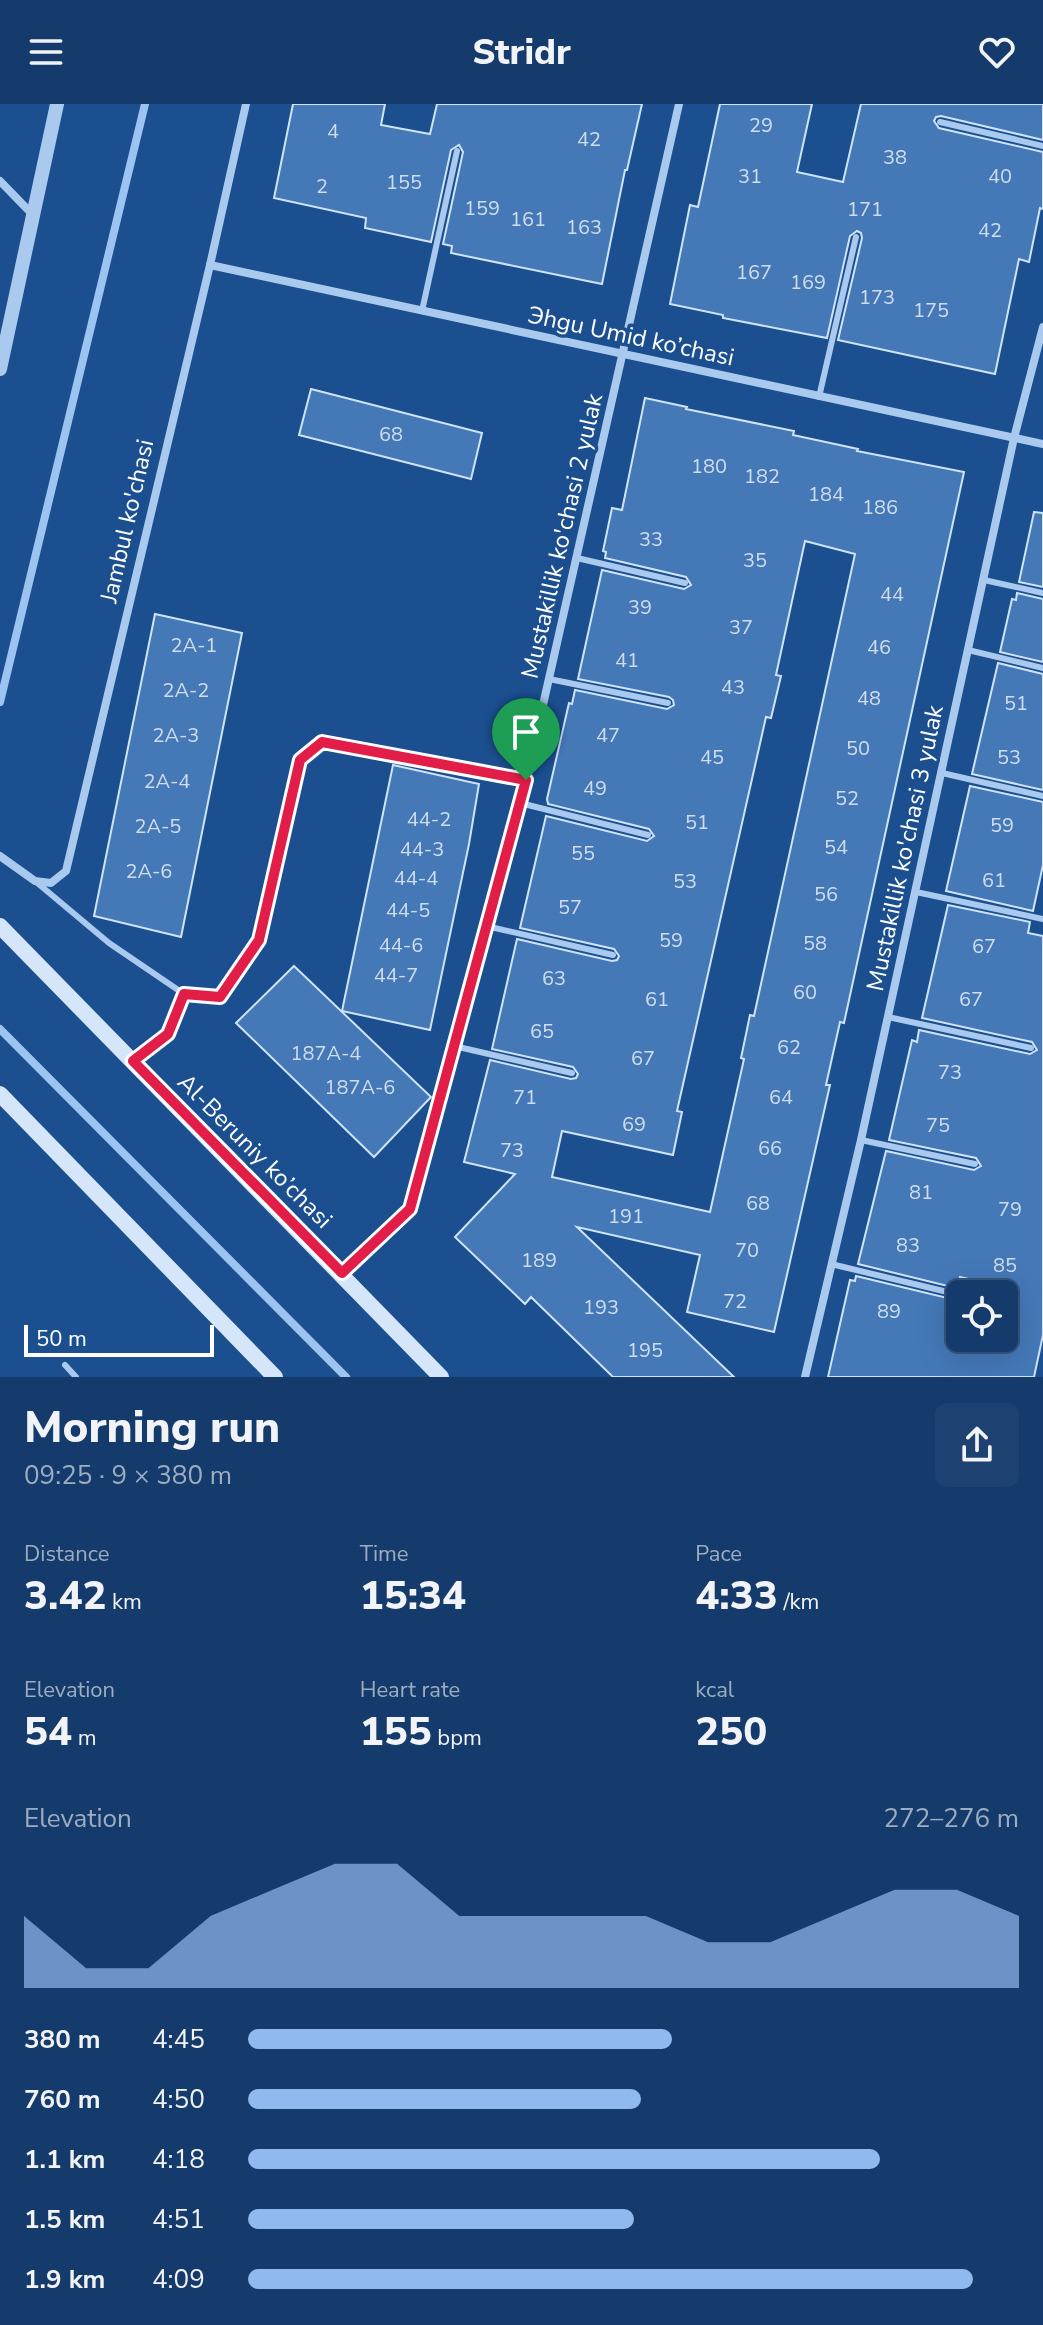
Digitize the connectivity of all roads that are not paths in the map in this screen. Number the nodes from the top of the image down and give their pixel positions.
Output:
1 (57, 104) edge
2 (246, 104) edge
3 (679, 104) edge
4 (940, 122) dead end
5 (1043, 146) edge
6 (457, 151) dead end
7 (0, 181) edge
8 (35, 217) junction
9 (856, 237) dead end
10 (210, 265) junction
11 (422, 311) junction
12 (1043, 327) edge
13 (624, 354) junction
14 (0, 369) edge
15 (819, 397) junction
16 (1014, 438) junction
17 (1043, 444) edge
18 (577, 558) junction
19 (984, 580) junction
20 (685, 583) dead end
21 (1043, 593) edge
22 (968, 650) junction
23 (1043, 668) edge
24 (549, 679) junction
25 (668, 703) dead end
26 (942, 773) junction
27 (526, 780) junction
28 (1043, 796) edge
29 (520, 803) junction
30 (648, 835) dead end
31 (0, 856) edge
32 (35, 881) junction
33 (916, 892) junction
34 (1043, 919) edge
35 (0, 926) edge
36 (486, 926) junction
37 (613, 955) dead end
38 (184, 994) junction
39 (888, 1017) junction
40 (454, 1046) junction
41 (1031, 1048) dead end
42 (133, 1061) junction
43 (572, 1073) dead end
44 (0, 1094) edge
45 (861, 1140) junction
46 (975, 1164) dead end
47 (831, 1264) junction
48 (342, 1273) junction
49 (946, 1292) edge
50 (65, 1365) dead end
51 (76, 1377) edge
52 (275, 1377) edge
53 (441, 1377) edge
54 (805, 1377) edge

1 - 8 street
2 - 10 street, Jambul ko'chasi
3 - 13 street, Mustakillik ko'chasi 2 yulak
4 - 5 lane
6 - 11 lane
7 - 8 street
8 - 14 street
9 - 15 lane
10 - 11 street, Эhgu Umid ko’chasi
10 - 32 street, Jambul ko'chasi
11 - 13 street, Эhgu Umid ko’chasi
12 - 16 street, Mustakillik ko'chasi 3 yulak
13 - 15 street, Эhgu Umid ko’chasi
13 - 18 street, Mustakillik ko'chasi 2 yulak
15 - 16 street, Эhgu Umid ko’chasi
16 - 17 street, Эhgu Umid ko’chasi
16 - 19 street, Mustakillik ko'chasi 3 yulak
18 - 20 lane
18 - 24 street, Mustakillik ko'chasi 2 yulak
19 - 21 lane
19 - 22 street, Mustakillik ko'chasi 3 yulak
22 - 23 lane
22 - 26 street, Mustakillik ko'chasi 3 yulak
24 - 25 lane
24 - 27 street, Mustakillik ko'chasi 2 yulak
26 - 28 lane
26 - 33 street, Mustakillik ko'chasi 3 yulak
27 - 29 street, Mustakillik ko'chasi 2 yulak
27 - 38 lane
29 - 30 lane
29 - 36 street, Mustakillik ko'chasi 2 yulak
31 - 32 street
32 - 38 lane
33 - 34 lane
33 - 39 street, Mustakillik ko'chasi 3 yulak
35 - 42 main road, Al-Beruniy ko’chasi
36 - 37 lane
36 - 40 street, Mustakillik ko'chasi 2 yulak
38 - 42 lane
39 - 41 lane
39 - 45 street, Mustakillik ko'chasi 3 yulak
40 - 43 lane
40 - 48 street, Mustakillik ko'chasi 2 yulak
42 - 48 main road, Al-Beruniy ko’chasi
44 - 52 main road
45 - 46 lane
45 - 47 street, Mustakillik ko'chasi 3 yulak
47 - 49 lane
47 - 54 street, Mustakillik ko'chasi 3 yulak
48 - 53 main road, Al-Beruniy ko’chasi
50 - 51 lane

